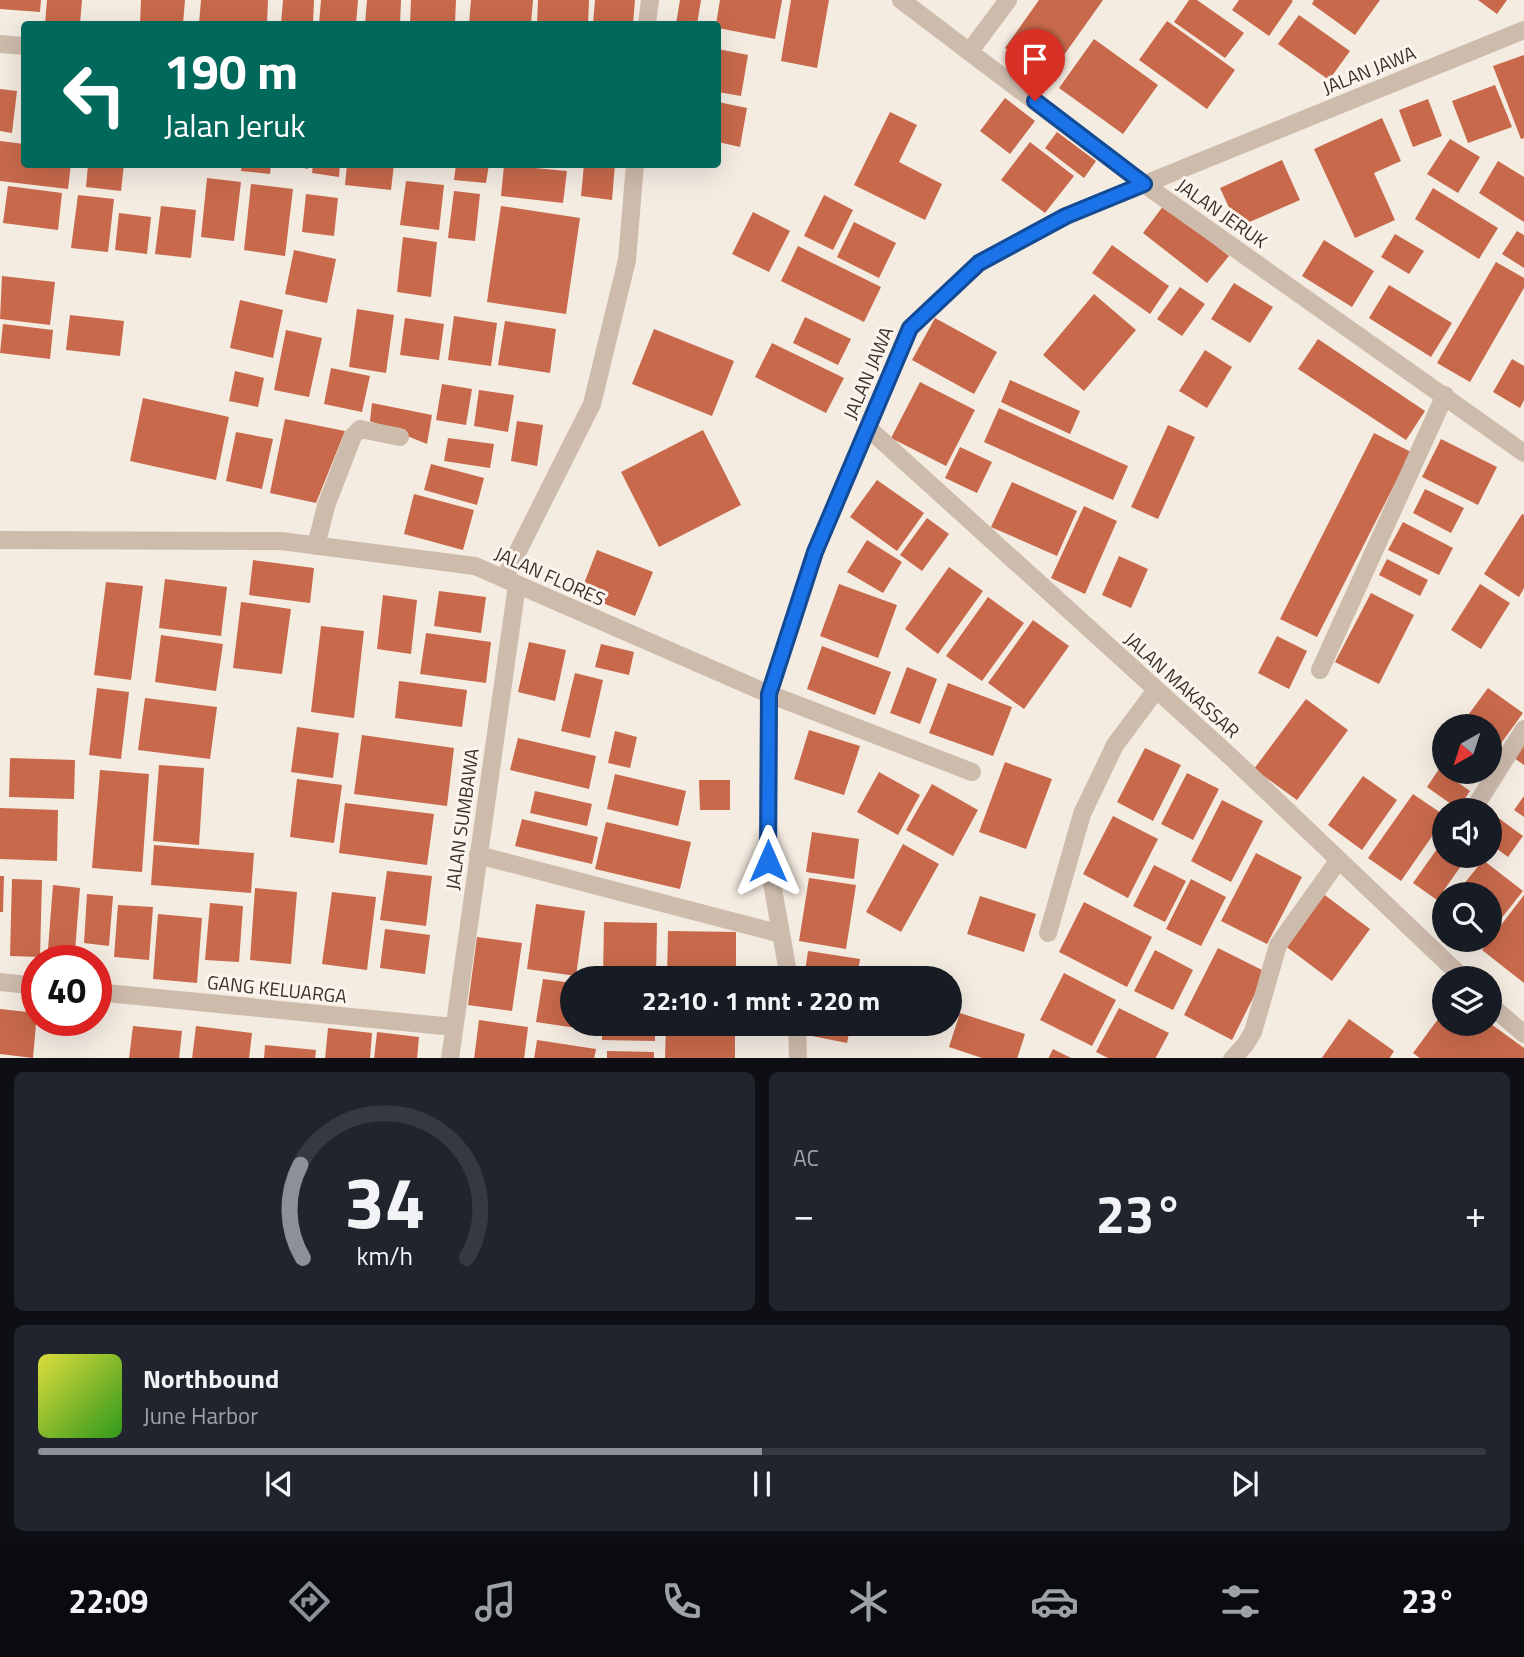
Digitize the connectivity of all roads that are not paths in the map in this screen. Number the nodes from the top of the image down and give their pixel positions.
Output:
1 (649, 0) edge
2 (901, 0) edge
3 (1008, 0) edge
4 (648, 21) edge
5 (1524, 30) edge
6 (0, 44) edge
7 (21, 46) edge
8 (970, 51) junction
9 (635, 168) edge
10 (1144, 184) junction
11 (1445, 396) junction
12 (868, 428) junction
13 (400, 438) dead end
14 (1524, 453) edge
15 (0, 540) edge
16 (316, 546) junction
17 (510, 582) junction
18 (1320, 670) dead end
19 (1156, 690) junction
20 (769, 694) junction
21 (1524, 729) edge
22 (972, 772) dead end
23 (1481, 798) edge
24 (478, 855) junction
25 (1338, 860) junction
26 (1048, 933) dead end
27 (781, 934) junction
28 (787, 966) edge
29 (1450, 966) edge
30 (0, 982) edge
31 (21, 984) edge
32 (112, 994) edge
33 (1502, 1012) edge
34 (1521, 1025) edge
35 (454, 1027) junction
36 (797, 1036) edge
37 (450, 1058) edge
38 (798, 1058) edge
39 (1233, 1058) edge

1 - 4 street
2 - 8 street, JALAN JERUK
3 - 8 street
5 - 10 street, JALAN JAWA
6 - 7 street
8 - 10 street, JALAN JERUK
9 - 17 street, JALAN SUMBAWA
10 - 11 street, JALAN JERUK
10 - 12 street, JALAN JAWA
11 - 14 street, JALAN JERUK
11 - 18 street
12 - 19 street, JALAN MAKASSAR
12 - 20 street, JALAN JAWA
13 - 16 street
15 - 16 street, JALAN FLORES
16 - 17 street, JALAN FLORES
17 - 20 street, JALAN FLORES
17 - 24 street, JALAN SUMBAWA
19 - 25 street, JALAN MAKASSAR
19 - 26 street
20 - 22 street, JALAN FLORES
20 - 27 street, JALAN JAWA
21 - 23 street
24 - 27 street
24 - 35 street, JALAN SUMBAWA
25 - 29 street, JALAN MAKASSAR
25 - 39 street
27 - 28 street, JALAN JAWA
30 - 31 street
32 - 35 street, GANG KELUARGA
33 - 34 street
35 - 37 street, JALAN SUMBAWA
36 - 38 street

